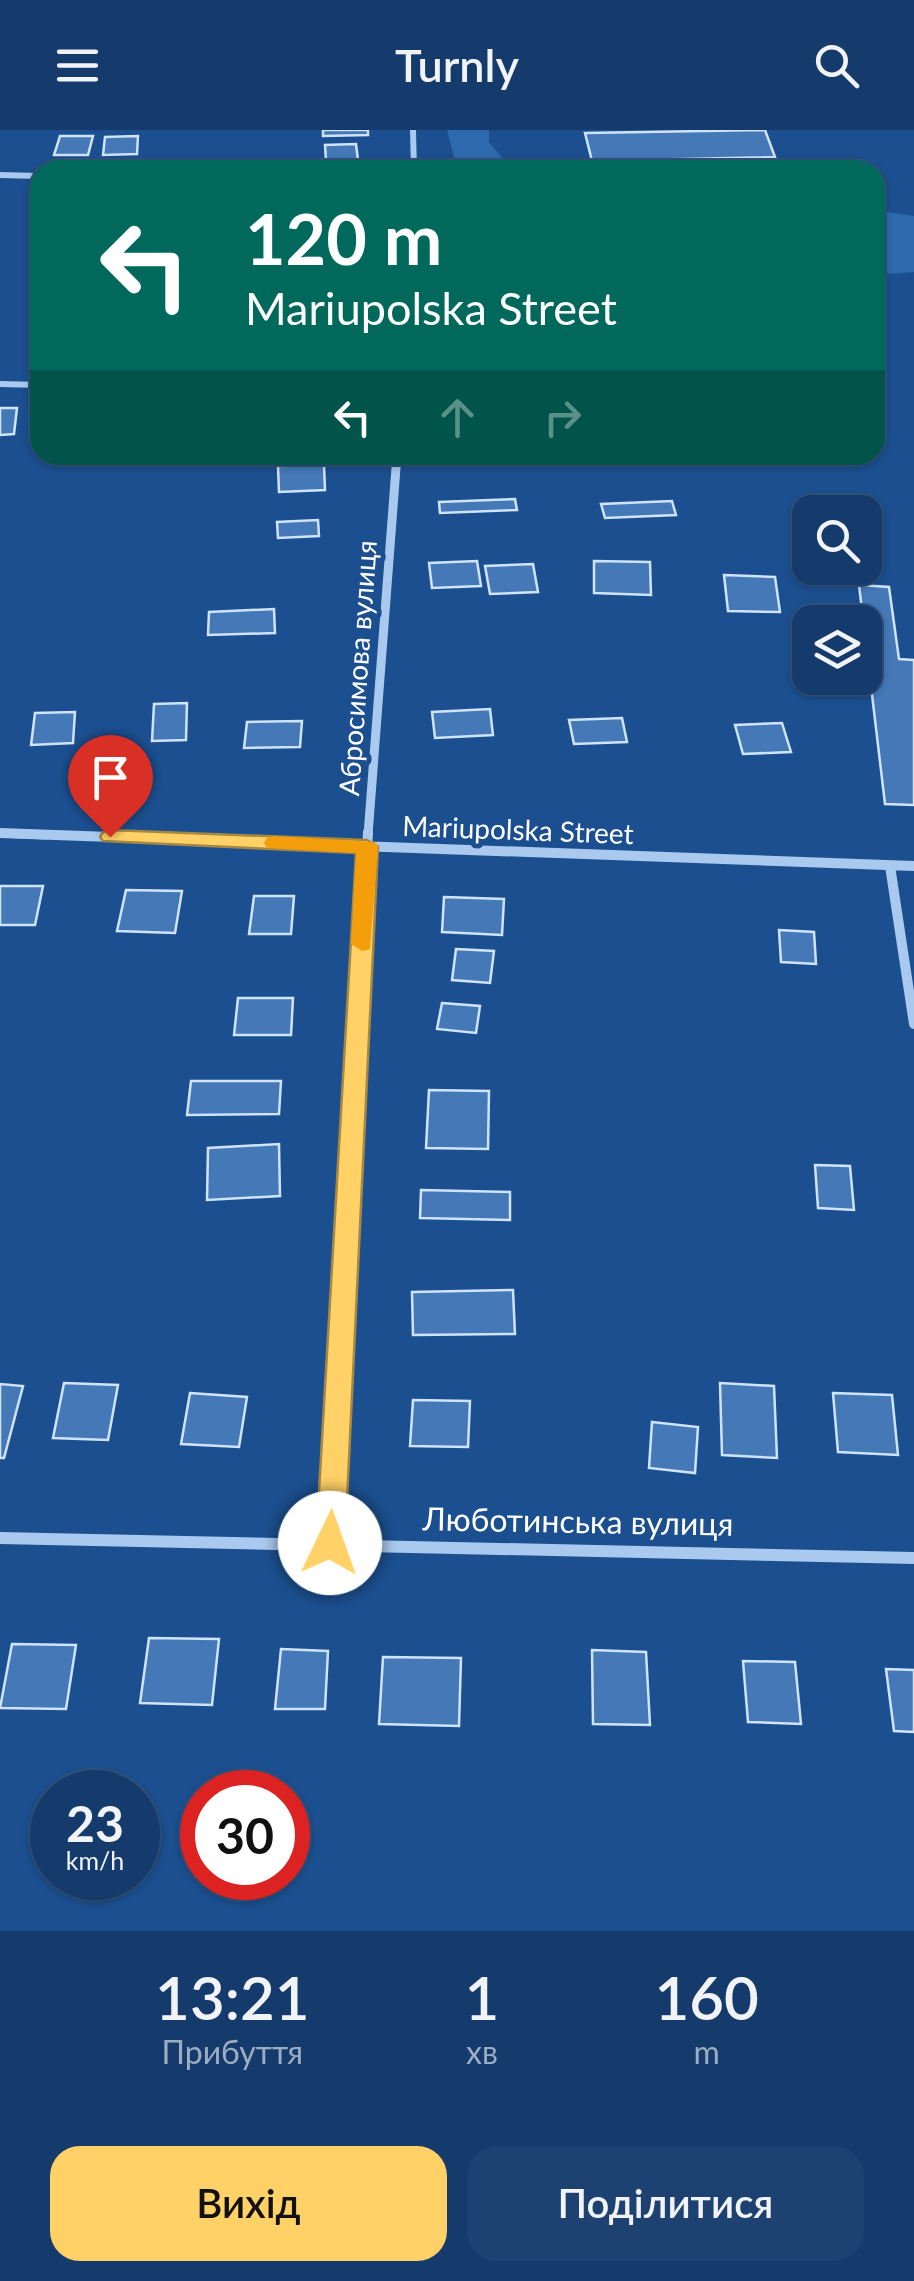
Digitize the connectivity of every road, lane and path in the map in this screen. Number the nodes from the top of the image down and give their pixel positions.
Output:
1 (413, 130) edge
2 (414, 160) edge
3 (0, 175) edge
4 (30, 176) edge
5 (0, 384) edge
6 (30, 385) edge
7 (396, 465) edge
8 (0, 832) edge
9 (367, 847) junction
10 (890, 866) junction
11 (914, 866) edge
12 (914, 1024) edge
13 (0, 1538) edge
14 (330, 1543) junction
15 (914, 1558) edge

1 - 2 street
3 - 4 street
5 - 6 street
7 - 9 street, Абросимова вулиця
8 - 9 street, Mariupolska Street
9 - 10 street, Mariupolska Street
9 - 14 street, Абросимова вулиця
10 - 11 street, Mariupolska Street
10 - 12 street
13 - 14 street, Люботинська вулиця
14 - 15 street, Люботинська вулиця

